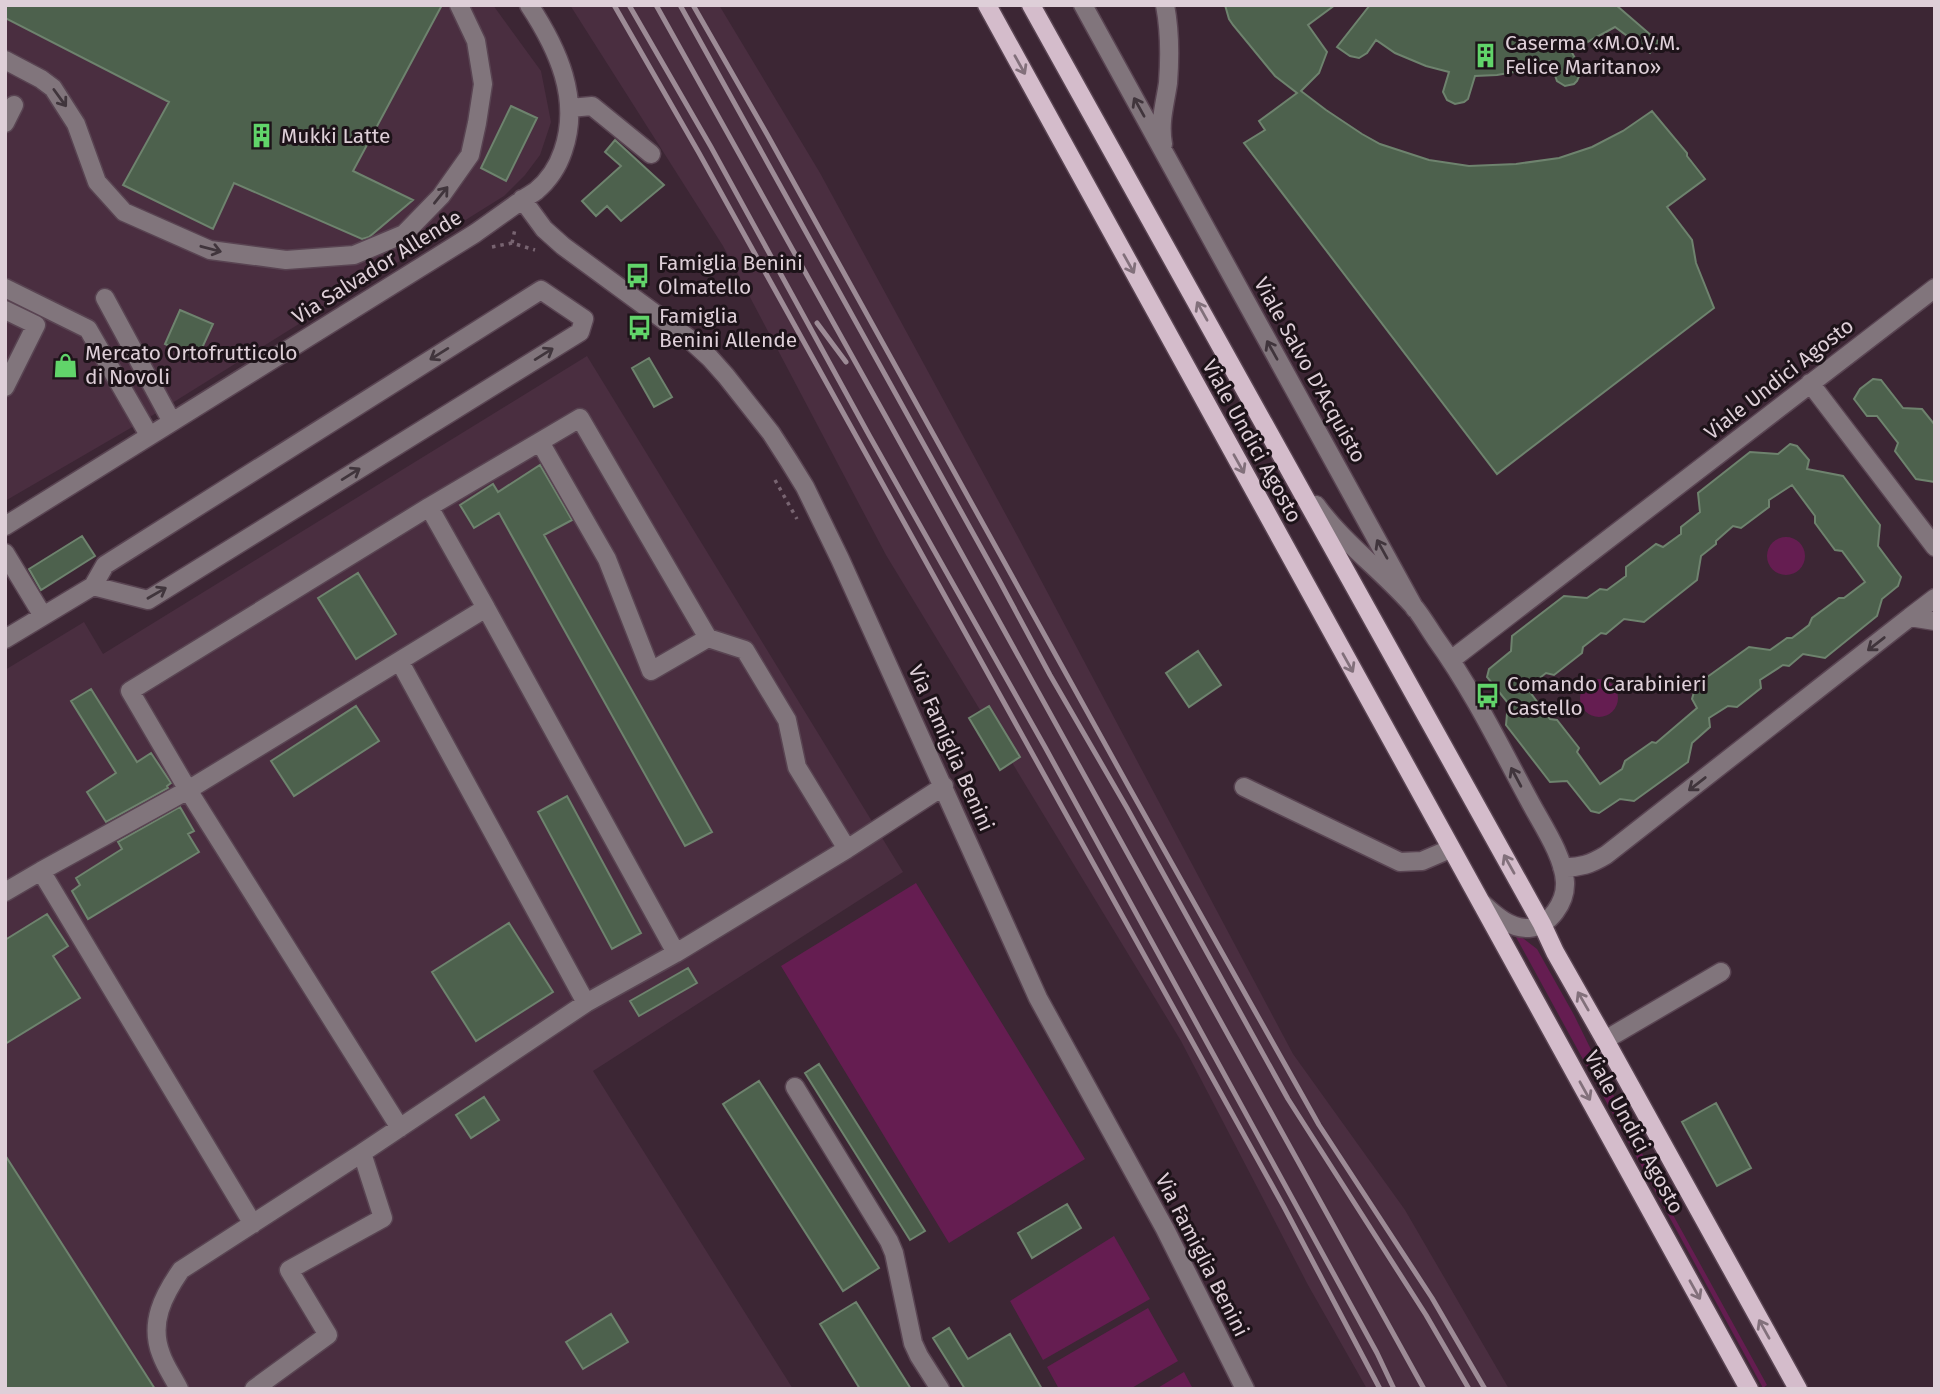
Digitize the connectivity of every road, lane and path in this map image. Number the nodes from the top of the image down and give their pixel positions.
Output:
1 (459, 5) edge
2 (529, 5) edge
3 (987, 5) edge
4 (1031, 5) edge
5 (1083, 5) edge
6 (1165, 5) edge
7 (5, 60) edge
8 (14, 105) dead end
9 (570, 108) junction
10 (5, 123) edge
11 (651, 154) dead end
12 (1164, 154) junction
13 (522, 200) junction
14 (491, 247) dead end
15 (537, 250) dead end
16 (5, 288) edge
17 (1935, 288) edge
18 (105, 298) dead end
19 (5, 310) edge
20 (1810, 383) junction
21 (5, 387) edge
22 (172, 422) junction
23 (149, 435) junction
24 (540, 442) junction
25 (774, 478) dead end
26 (1295, 478) junction
27 (429, 507) junction
28 (5, 526) edge
29 (800, 526) dead end
30 (1935, 547) edge
31 (5, 553) edge
32 (93, 586) junction
33 (1935, 598) edge
34 (486, 608) junction
35 (1415, 609) junction
36 (43, 616) junction
37 (1910, 617) junction
38 (1935, 621) edge
39 (708, 638) junction
40 (5, 639) edge
41 (1451, 660) junction
42 (400, 662) junction
43 (944, 786) junction
44 (1244, 787) dead end
45 (188, 790) junction
46 (847, 849) junction
47 (1450, 849) junction
48 (1562, 867) junction
49 (41, 871) junction
50 (5, 892) edge
51 (1478, 899) junction
52 (1542, 924) junction
53 (676, 953) junction
54 (1721, 972) dead end
55 (586, 1003) junction
56 (1605, 1040) junction
57 (795, 1087) dead end
58 (400, 1128) junction
59 (362, 1153) junction
60 (253, 1224) junction
61 (179, 1389) edge
62 (254, 1389) edge
63 (940, 1389) edge
64 (1245, 1389) edge
65 (1749, 1389) edge
66 (1798, 1389) edge

7 -> 1 street
2 - 9 street, Via Salvador Allende
3 -> 47 main road, Viale Undici Agosto
26 -> 4 main road, Viale Undici Agosto
12 -> 5 street, Viale Salvo D'Acquisto
6 - 12 street, Viale Salvo D'Acquisto
8 - 10 street
9 - 11 street
9 - 13 street, Via Salvador Allende
35 -> 12 street, Viale Salvo D'Acquisto
13 - 22 street, Via Salvador Allende
13 - 43 street, Via Famiglia Benini
14 - 15 path
16 - 23 street
17 - 20 street, Viale Undici Agosto
18 - 22 street
19 - 21 street
20 - 30 street
20 - 41 street, Viale Undici Agosto
22 - 23 street, Via Salvador Allende
23 - 28 street, Via Salvador Allende
24 - 27 street
24 - 39 street
24 - 39 street
25 - 29 path
26 - 35 street, Viale Undici Agosto
52 -> 26 main road, Viale Undici Agosto
27 - 34 street
27 - 45 street
31 - 36 street
32 -> 32 street
32 - 36 street
33 - 37 street
34 - 42 street
34 - 53 street
35 - 41 street, Viale Undici Agosto
36 - 40 street
37 - 38 street
37 -> 48 street
39 - 46 street
48 -> 41 street, Viale Undici Agosto
42 - 45 street
42 - 55 street
43 - 46 street
43 - 64 street, Via Famiglia Benini
44 - 47 street
45 - 49 street
45 - 58 street
46 - 53 street
47 - 51 main road, Viale Undici Agosto
48 - 52 street, Viale Undici Agosto
49 - 50 street
49 - 60 street
51 - 52 street, Viale Undici Agosto
51 -> 65 main road, Viale Undici Agosto
56 -> 52 main road, Viale Undici Agosto
53 - 55 street
54 - 56 street
55 - 58 street
66 -> 56 main road, Viale Undici Agosto
57 - 63 street
58 - 59 street
59 - 60 street
59 - 62 street
60 - 61 street

